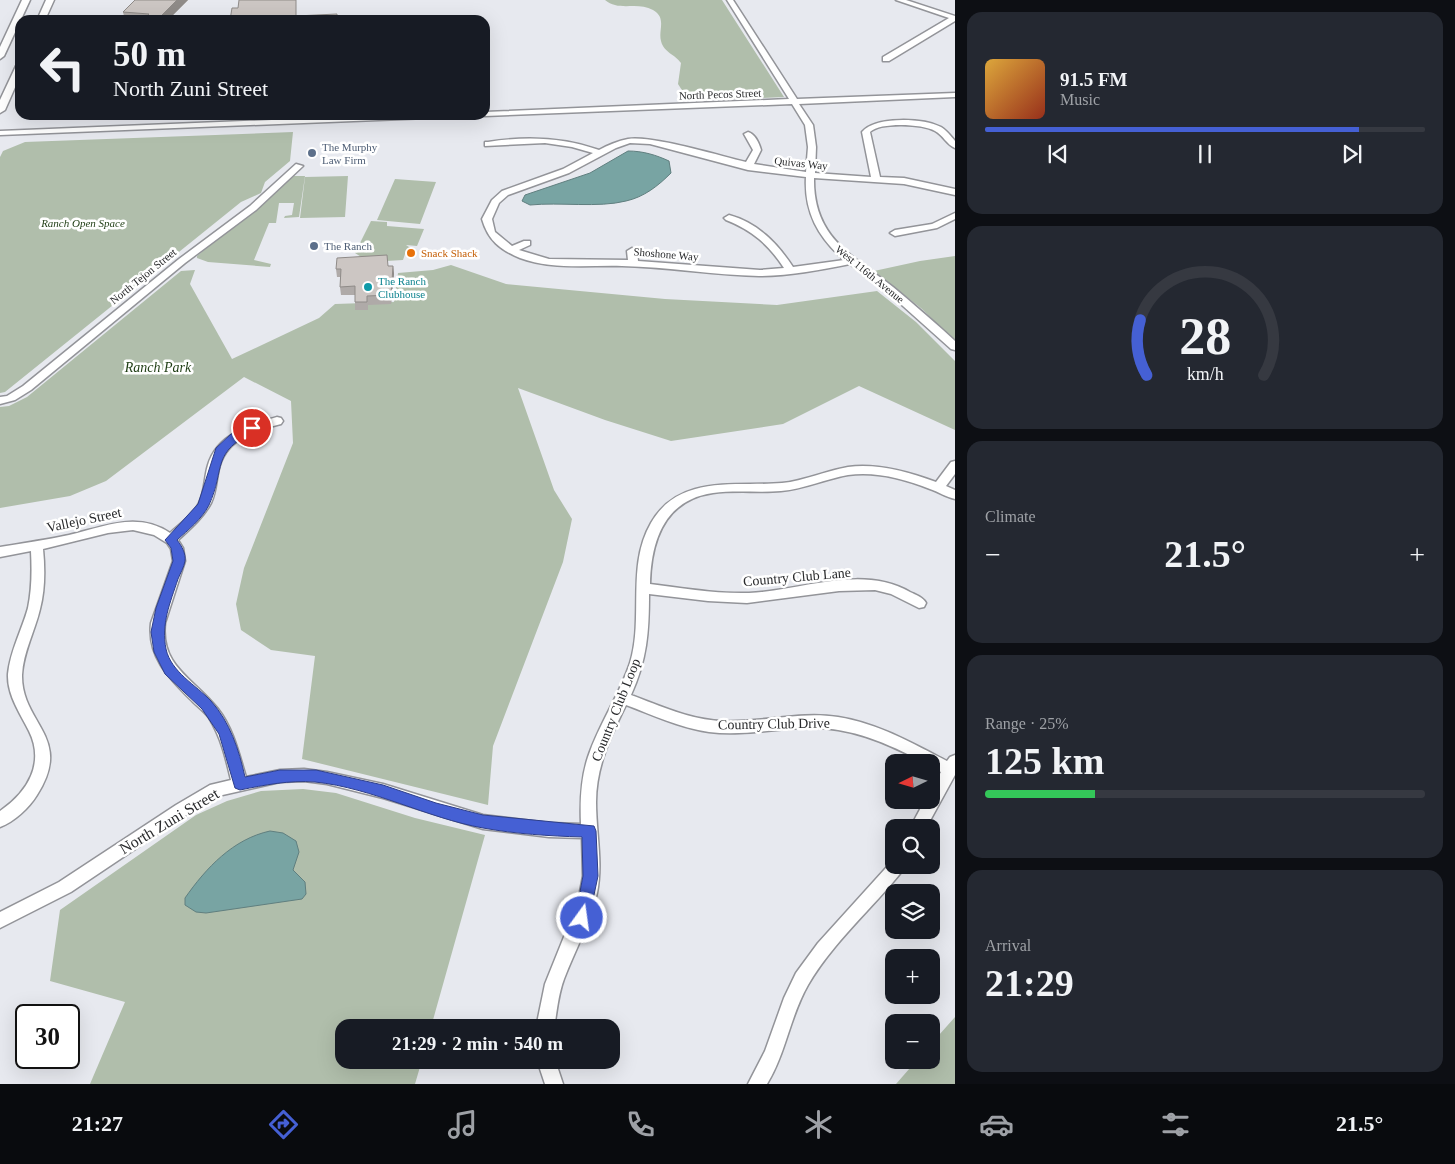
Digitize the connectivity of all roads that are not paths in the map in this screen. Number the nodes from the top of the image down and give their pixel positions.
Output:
1 (26, 0) edge
2 (50, 0) edge
3 (730, 0) edge
4 (899, 0) edge
5 (19, 15) edge
6 (43, 15) edge
7 (955, 18) edge
8 (15, 24) edge
9 (0, 56) edge
10 (886, 59) dead end
11 (15, 77) edge
12 (955, 95) edge
13 (795, 102) junction
14 (0, 110) edge
15 (490, 114) edge
16 (327, 120) edge
17 (858, 126) dead end
18 (868, 128) junction
19 (0, 133) edge
20 (748, 134) dead end
21 (488, 144) dead end
22 (955, 146) edge
23 (600, 153) junction
24 (299, 166) dead end
25 (748, 167) junction
26 (810, 176) junction
27 (876, 179) junction
28 (955, 192) edge
29 (955, 216) edge
30 (729, 218) dead end
31 (489, 228) joint
32 (895, 232) dead end
33 (527, 243) dead end
34 (511, 250) junction
35 (632, 251) dead end
36 (852, 261) junction
37 (633, 264) junction
38 (791, 271) junction
39 (955, 347) edge
40 (0, 401) edge
41 (278, 422) dead end
42 (955, 465) edge
43 (939, 487) junction
44 (955, 495) edge
45 (171, 540) junction
46 (37, 545) junction
47 (0, 552) edge
48 (644, 588) junction
49 (919, 603) dead end
50 (624, 698) junction
51 (952, 765) edge
52 (240, 784) junction
53 (923, 819) edge
54 (0, 820) edge
55 (589, 831) junction
56 (890, 874) edge
57 (0, 920) edge
58 (547, 1019) edge
59 (549, 1069) edge
60 (554, 1084) edge
61 (757, 1084) edge

1 - 5 main road
2 - 6 main road
3 - 13 street, West 116th Avenue
4 - 7 street
7 - 10 street
8 - 9 main road
11 - 14 main road
12 - 13 street, North Pecos Street
13 - 15 street, North Pecos Street
13 - 26 street, West 116th Avenue
16 - 19 street
17 - 18 street
18 - 22 street
18 - 27 street
20 - 25 street
21 - 23 street
23 - 25 street, Quivas Way
23 - 31 street, Quivas Way
24 - 40 street, North Tejon Street
25 - 26 street, Quivas Way
26 - 27 street, Quivas Way
26 - 36 street, West 116th Avenue
27 - 28 street, Quivas Way
29 - 32 street
30 - 38 street
31 - 34 street, Shoshone Way
33 - 34 street
34 - 37 street, Shoshone Way
35 - 37 street
36 - 38 street, Shoshone Way
36 - 39 street, West 116th Avenue
37 - 38 street, Shoshone Way
41 - 45 street
42 - 43 street
43 - 44 street, Country Club Loop
43 - 48 street, Country Club Loop
45 - 46 street, Vallejo Street
45 - 52 street
46 - 47 street, Vallejo Street
46 - 54 street
48 - 49 street, Country Club Lane
48 - 50 street, Country Club Loop
50 - 51 street, Country Club Drive
50 - 55 street, Country Club Loop
51 - 53 street
52 - 55 street, North Zuni Street
52 - 57 street, North Zuni Street
55 - 58 street, Country Club Loop
56 - 61 street
59 - 60 street

